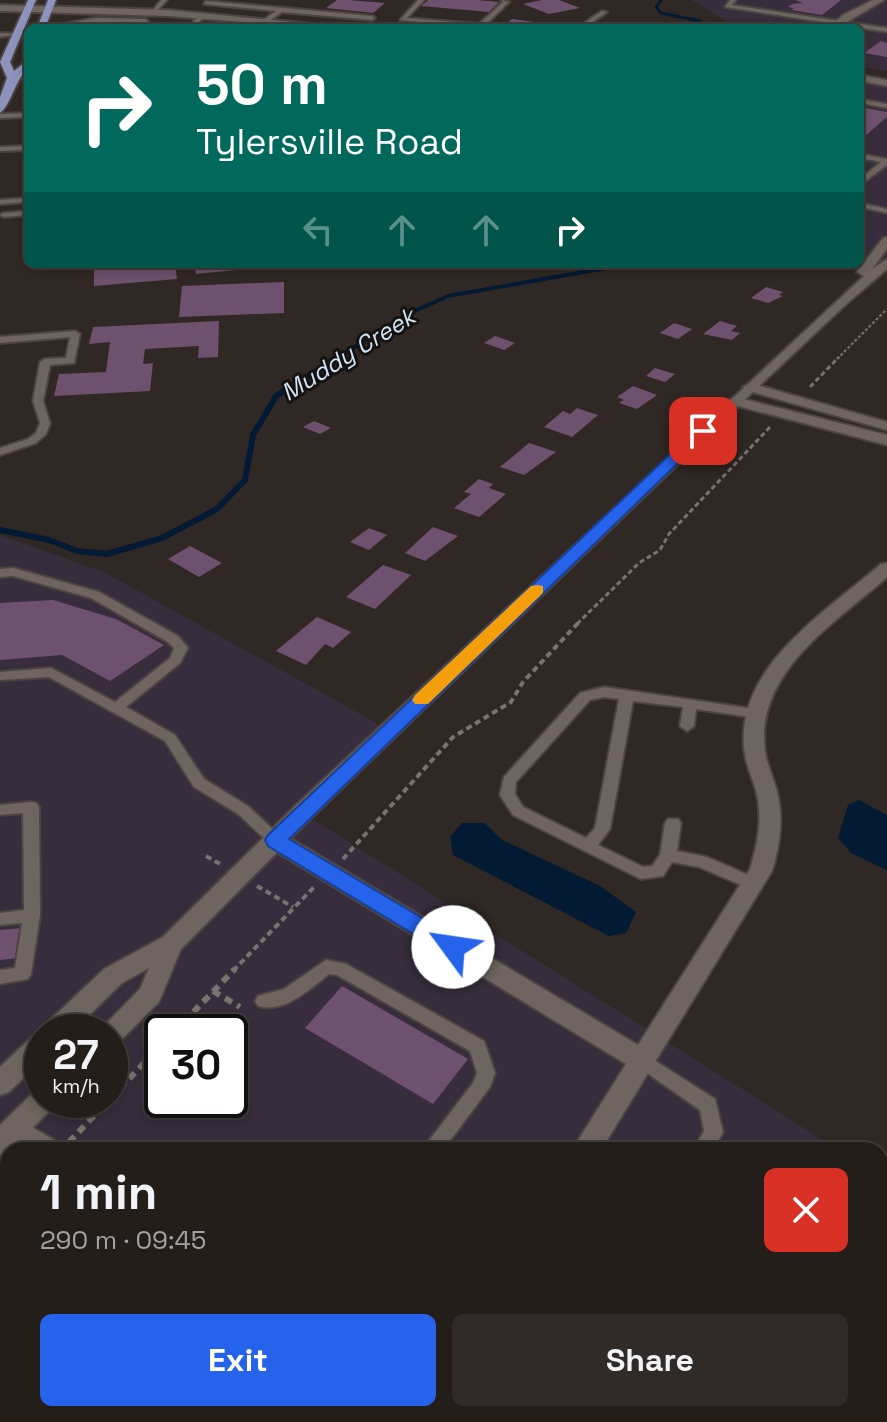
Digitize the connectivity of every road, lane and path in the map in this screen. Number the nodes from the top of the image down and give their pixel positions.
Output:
1 (52, 0) edge
2 (164, 0) edge
3 (421, 0) edge
4 (504, 0) edge
5 (733, 0) edge
6 (880, 0) edge
7 (206, 3) dead end
8 (30, 5) edge
9 (313, 6) dead end
10 (0, 8) edge
11 (281, 10) junction
12 (48, 11) junction
13 (410, 11) junction
14 (305, 12) junction
15 (604, 12) dead end
16 (152, 13) junction
17 (203, 16) junction
18 (372, 18) dead end
19 (145, 21) dead end
20 (266, 21) junction
21 (43, 24) edge
22 (67, 24) edge
23 (196, 24) edge
24 (261, 24) edge
25 (302, 24) edge
26 (451, 24) edge
27 (478, 24) edge
28 (483, 24) edge
29 (586, 24) edge
30 (829, 24) edge
31 (837, 24) edge
32 (864, 28) edge
33 (887, 30) edge
34 (17, 34) junction
35 (0, 35) edge
36 (4, 56) edge
37 (24, 67) edge
38 (864, 79) edge
39 (7, 83) edge
40 (887, 83) edge
41 (3, 97) edge
42 (864, 102) edge
43 (887, 106) edge
44 (0, 110) edge
45 (24, 115) edge
46 (0, 116) edge
47 (24, 148) edge
48 (0, 149) edge
49 (864, 157) edge
50 (887, 161) edge
51 (864, 180) edge
52 (24, 200) edge
53 (0, 202) edge
54 (864, 206) edge
55 (887, 211) edge
56 (24, 213) edge
57 (2, 215) edge
58 (0, 230) edge
59 (887, 241) edge
60 (887, 263) edge
61 (839, 303) junction
62 (887, 309) edge
63 (0, 340) edge
64 (742, 394) junction
65 (802, 395) dead end
66 (775, 422) dead end
67 (887, 428) edge
68 (887, 440) edge
69 (0, 452) edge
70 (887, 568) edge
71 (0, 573) edge
72 (0, 676) edge
73 (627, 695) junction
74 (690, 704) junction
75 (116, 708) junction
76 (756, 713) junction
77 (687, 726) dead end
78 (0, 810) edge
79 (673, 823) dead end
80 (275, 840) junction
81 (356, 846) dead end
82 (588, 847) junction
83 (668, 856) junction
84 (754, 884) junction
85 (293, 907) dead end
86 (32, 915) junction
87 (0, 919) edge
88 (171, 944) junction
89 (0, 977) edge
90 (213, 991) junction
91 (264, 1001) dead end
92 (240, 1007) dead end
93 (74, 1014) edge
94 (191, 1014) edge
95 (128, 1016) edge
96 (24, 1061) edge
97 (643, 1061) junction
98 (144, 1063) edge
99 (128, 1081) edge
100 (0, 1084) edge
101 (25, 1118) edge
102 (93, 1118) edge
103 (7, 1136) edge
104 (70, 1142) edge
105 (438, 1142) edge
106 (591, 1142) edge
107 (708, 1142) edge

1 - 12 main road
2 - 16 lane
3 - 13 lane
4 - 28 lane
5 - 30 lane
6 - 31 street
7 - 11 lane
8 - 10 street
8 - 12 street
8 - 34 main road
9 - 14 lane
11 - 14 lane
11 - 20 lane
12 - 16 street
12 - 21 main road
13 - 26 lane
13 - 27 lane
14 - 18 lane
15 - 29 lane
16 - 17 street
17 - 20 street
17 - 23 lane
19 - 22 lane
20 - 24 lane
20 - 25 street
32 - 33 lane
34 - 35 lane
34 - 36 main road
36 - 39 main road
37 - 39 main road
38 - 40 street
39 - 41 main road
41 - 44 main road
42 - 43 lane
45 - 46 lane
47 - 48 lane
49 - 50 lane
50 - 51 lane
52 - 53 lane
54 - 55 lane
56 - 57 lane
57 - 58 lane
59 - 61 street
60 - 61 street
61 - 64 street
62 - 65 path
63 - 69 lane
64 - 67 street
64 - 68 street
64 - 80 street
66 - 81 path
70 - 76 street
71 - 75 lane
72 - 75 lane
73 - 74 lane
73 - 82 lane
73 - 82 lane
74 - 76 lane
74 - 77 lane
75 - 80 lane
76 - 84 street
78 - 86 lane
79 - 83 lane
80 - 88 street
80 - 97 street
82 - 83 lane
83 - 84 lane
84 - 97 street
85 - 90 path
86 - 87 lane
86 - 89 lane
88 - 93 street
88 - 95 street
90 - 92 path
90 - 94 path
91 - 105 lane
96 - 100 street
97 - 106 street
97 - 107 lane
98 - 99 path
101 - 103 street
102 - 104 path

